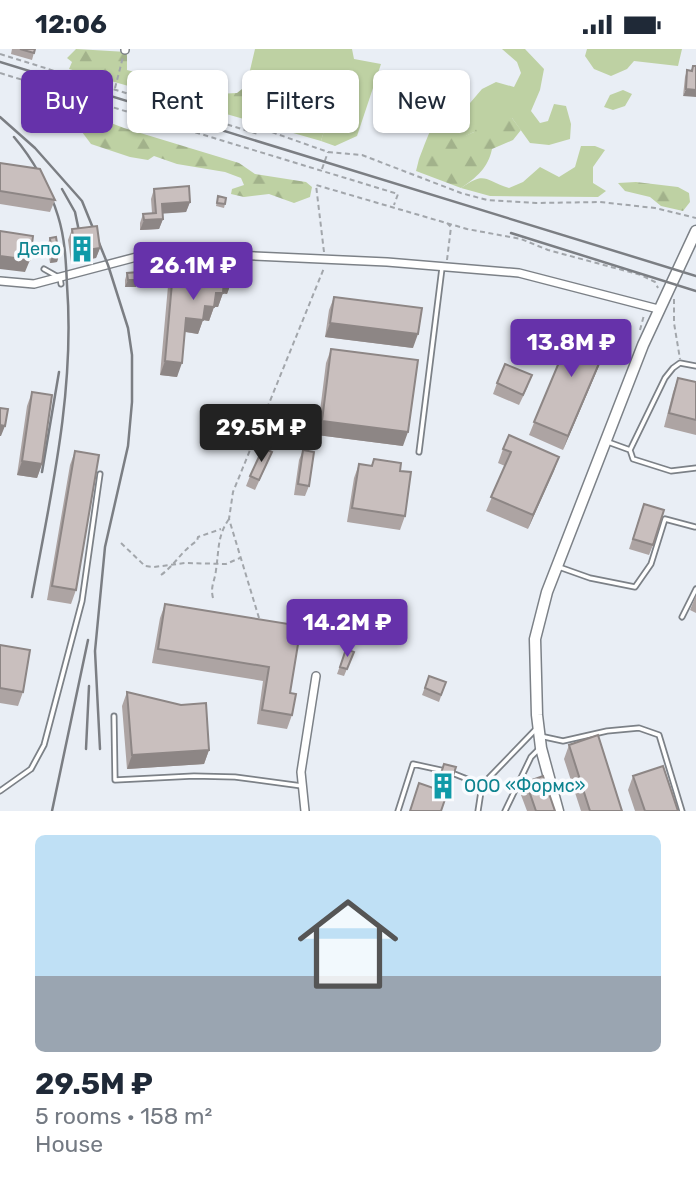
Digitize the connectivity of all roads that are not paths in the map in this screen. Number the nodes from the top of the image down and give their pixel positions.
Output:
1 (696, 232) edge
2 (444, 264) junction
3 (44, 269) dead end
4 (63, 280) junction
5 (0, 281) edge
6 (658, 309) junction
7 (696, 366) edge
8 (607, 442) junction
9 (630, 450) junction
10 (419, 452) dead end
11 (696, 468) edge
12 (100, 474) edge
13 (656, 515) edge
14 (665, 519) junction
15 (695, 527) edge
16 (557, 566) junction
17 (696, 589) edge
18 (682, 617) dead end
19 (316, 676) dead end
20 (114, 716) dead end
21 (539, 731) junction
22 (541, 748) junction
23 (482, 785) junction
24 (302, 786) junction
25 (0, 790) edge
26 (305, 811) edge
27 (398, 811) edge
28 (478, 811) edge
29 (505, 811) edge
30 (558, 811) edge
31 (682, 811) edge

1 - 6 street
2 - 4 street
2 - 6 street
2 - 10 lane
3 - 4 lane
4 - 5 street
6 - 8 street
7 - 9 lane
8 - 9 lane
8 - 16 street
9 - 11 lane
12 - 25 lane
13 - 14 lane
14 - 15 lane
14 - 16 lane
16 - 21 street
17 - 18 lane
19 - 24 street
20 - 24 lane
21 - 22 street
21 - 23 lane
21 - 31 lane
22 - 29 lane
22 - 30 street
23 - 27 lane
23 - 28 lane
24 - 26 street

